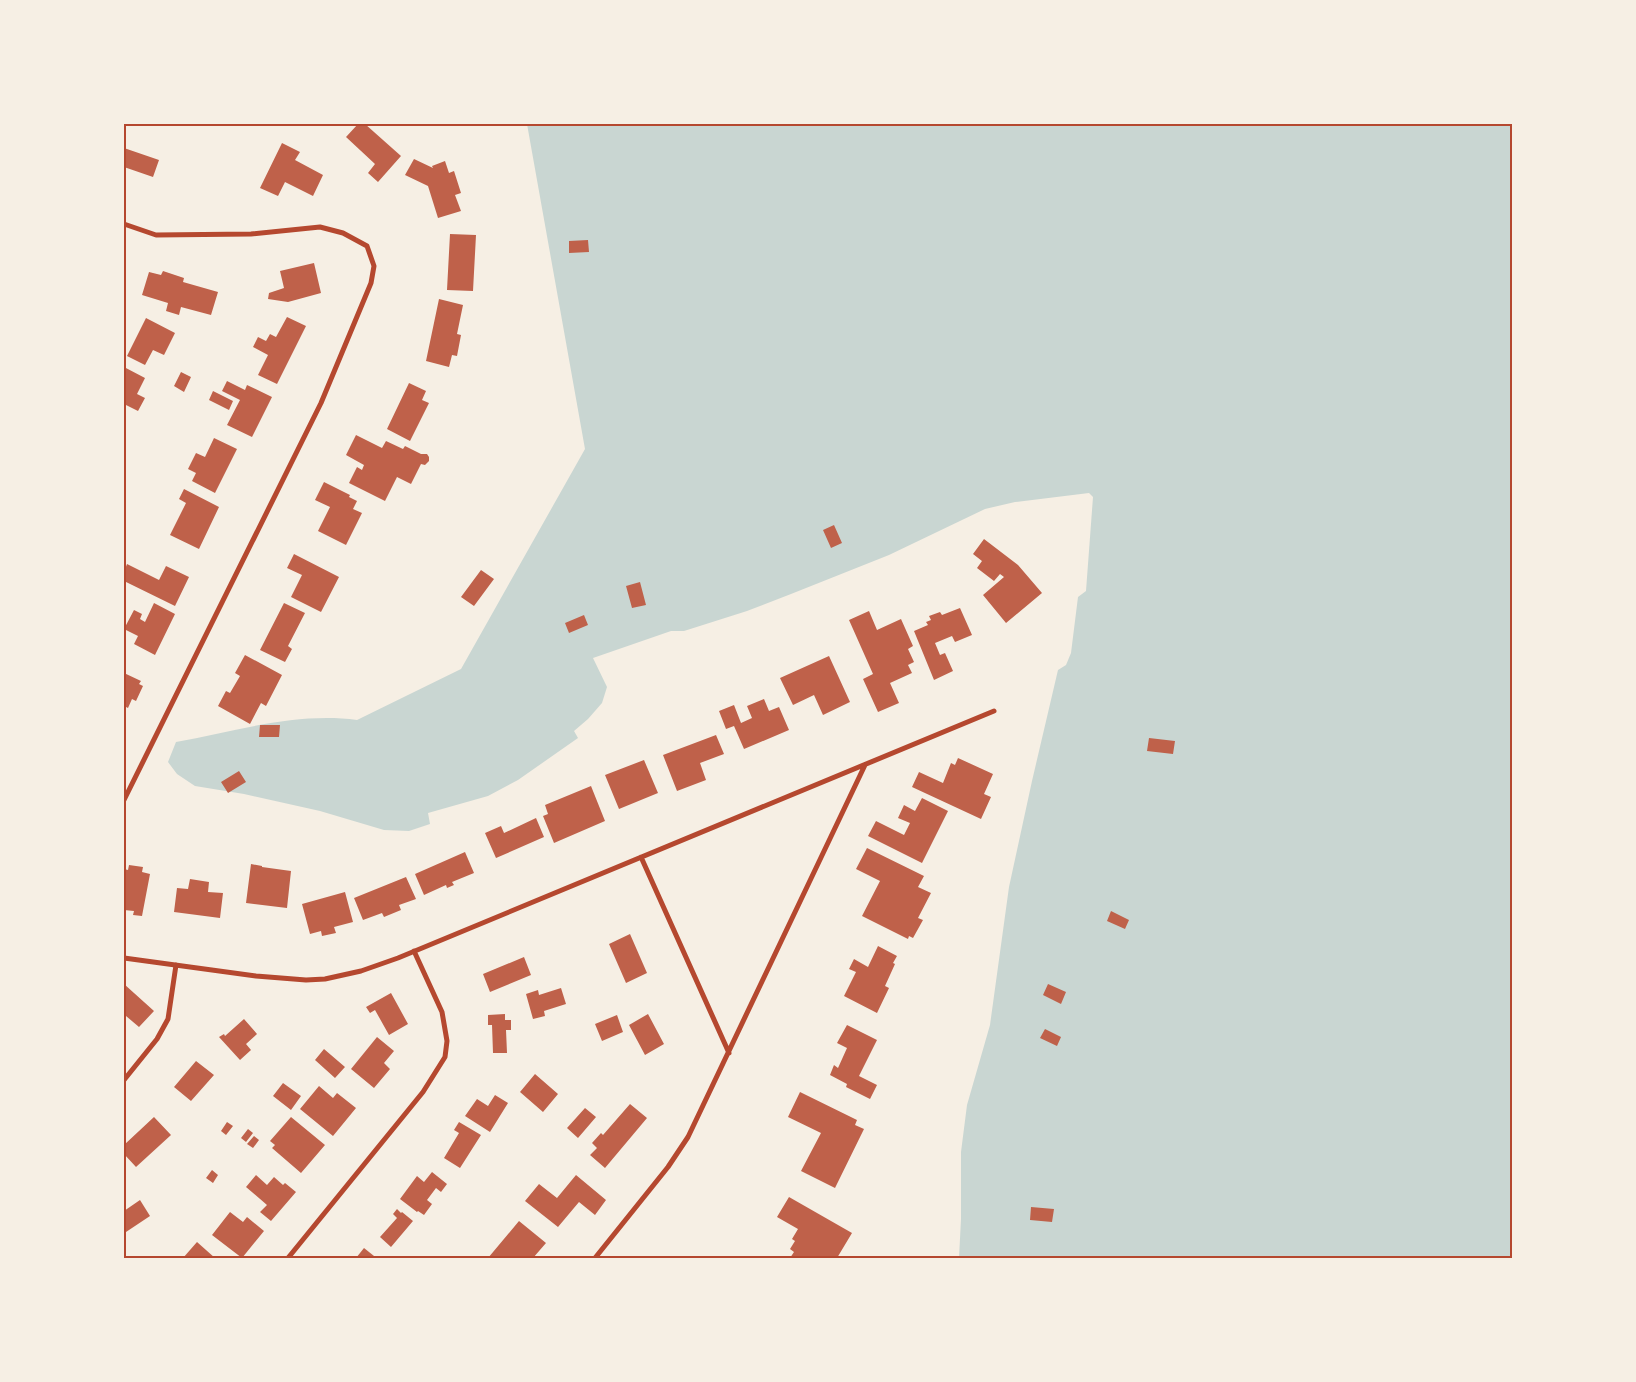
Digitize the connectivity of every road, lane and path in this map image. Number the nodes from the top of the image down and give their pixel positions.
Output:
1 (124, 224) edge
2 (994, 711) dead end
3 (865, 765) junction
4 (124, 800) edge
5 (641, 857) junction
6 (414, 951) junction
7 (124, 958) edge
8 (176, 965) junction
9 (729, 1053) junction
10 (124, 1080) edge
11 (288, 1258) edge
12 (595, 1258) edge

1 - 4 street
2 - 3 street
3 - 5 street
3 - 9 street
5 - 6 street
5 - 9 street
6 - 8 street
6 - 11 street
7 - 8 street
8 - 10 street
9 - 12 street

